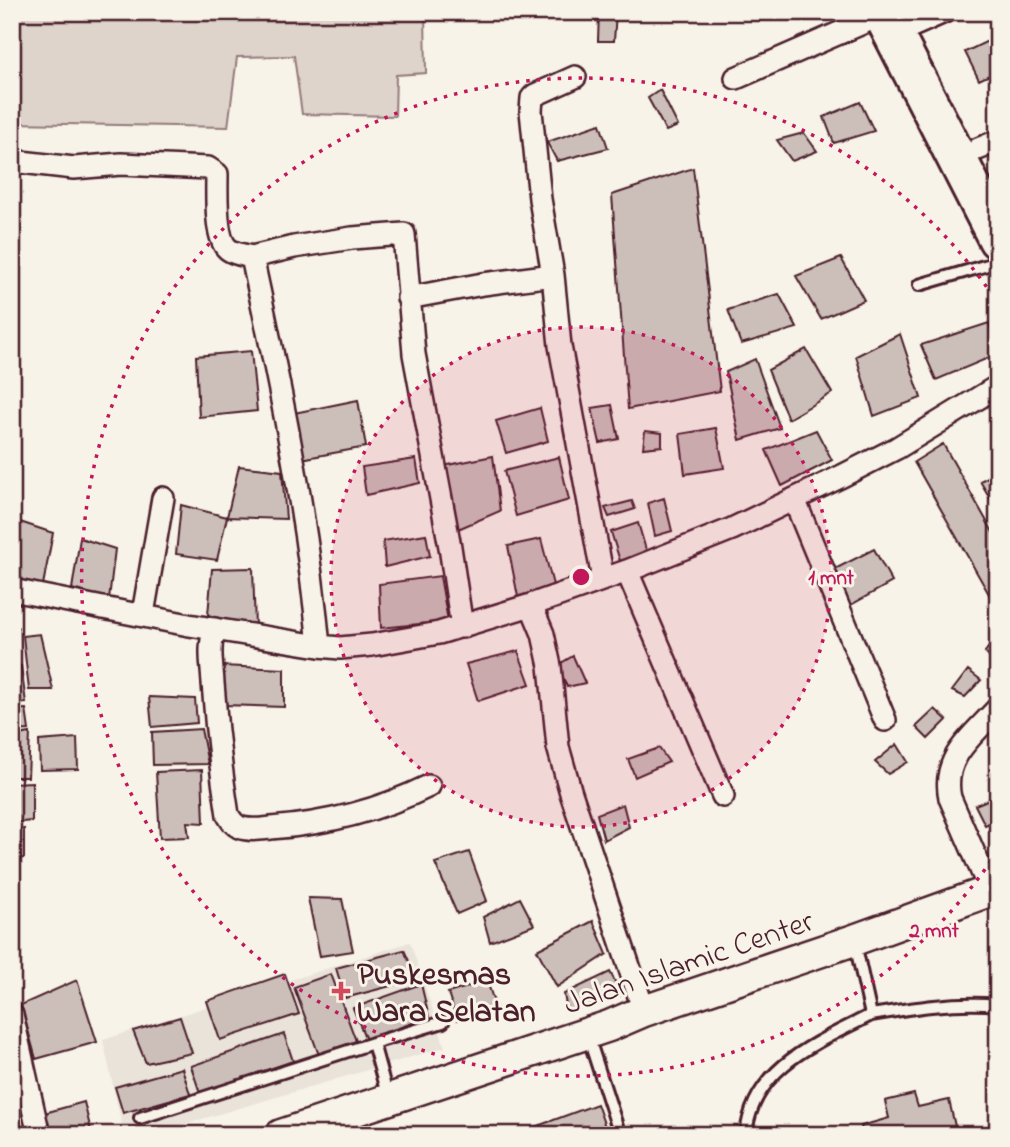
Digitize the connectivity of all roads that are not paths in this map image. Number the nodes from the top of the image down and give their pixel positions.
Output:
1 (904, 18) edge
2 (575, 77) dead end
3 (736, 78) dead end
4 (988, 145) edge
5 (12, 161) edge
6 (998, 185) edge
7 (998, 239) edge
8 (252, 257) junction
9 (998, 262) edge
10 (553, 275) junction
11 (919, 285) dead end
12 (408, 298) junction
13 (998, 386) edge
14 (163, 498) dead end
15 (794, 499) junction
16 (627, 571) junction
17 (603, 579) junction
18 (12, 590) edge
19 (531, 605) junction
20 (143, 614) junction
21 (462, 627) junction
22 (215, 629) junction
23 (319, 646) junction
24 (998, 708) edge
25 (885, 720) dead end
26 (429, 786) dead end
27 (723, 796) dead end
28 (994, 889) edge
29 (855, 940) junction
30 (998, 1005) edge
31 (644, 1012) junction
32 (12, 1015) edge
33 (871, 1015) junction
34 (443, 1022) dead end
35 (587, 1033) junction
36 (373, 1043) junction
37 (388, 1100) junction
38 (140, 1118) dead end
39 (39, 1135) edge
40 (281, 1135) edge
41 (620, 1135) edge
42 (746, 1135) edge

1 - 3 street
1 - 4 highway
1 - 7 highway
2 - 10 street
4 - 6 highway
5 - 8 street
8 - 12 street
8 - 23 street
9 - 11 lane
10 - 12 street
10 - 17 street
12 - 21 street
13 - 15 street
14 - 20 street
15 - 16 street
15 - 25 street
16 - 17 street
16 - 27 street
17 - 19 street
18 - 20 street
19 - 21 street
19 - 31 street
20 - 22 street
21 - 23 street
22 - 23 street
22 - 26 street
24 - 28 street
28 - 29 street, Jalan Islamic Center
29 - 31 street, Jalan Islamic Center
29 - 33 lane
30 - 33 lane
31 - 35 street, Jalan Islamic Center
32 - 39 street
33 - 42 lane
34 - 36 lane
35 - 37 street, Jalan Islamic Center
35 - 41 lane
36 - 37 lane
36 - 38 lane
37 - 40 street, Jalan Islamic Center

